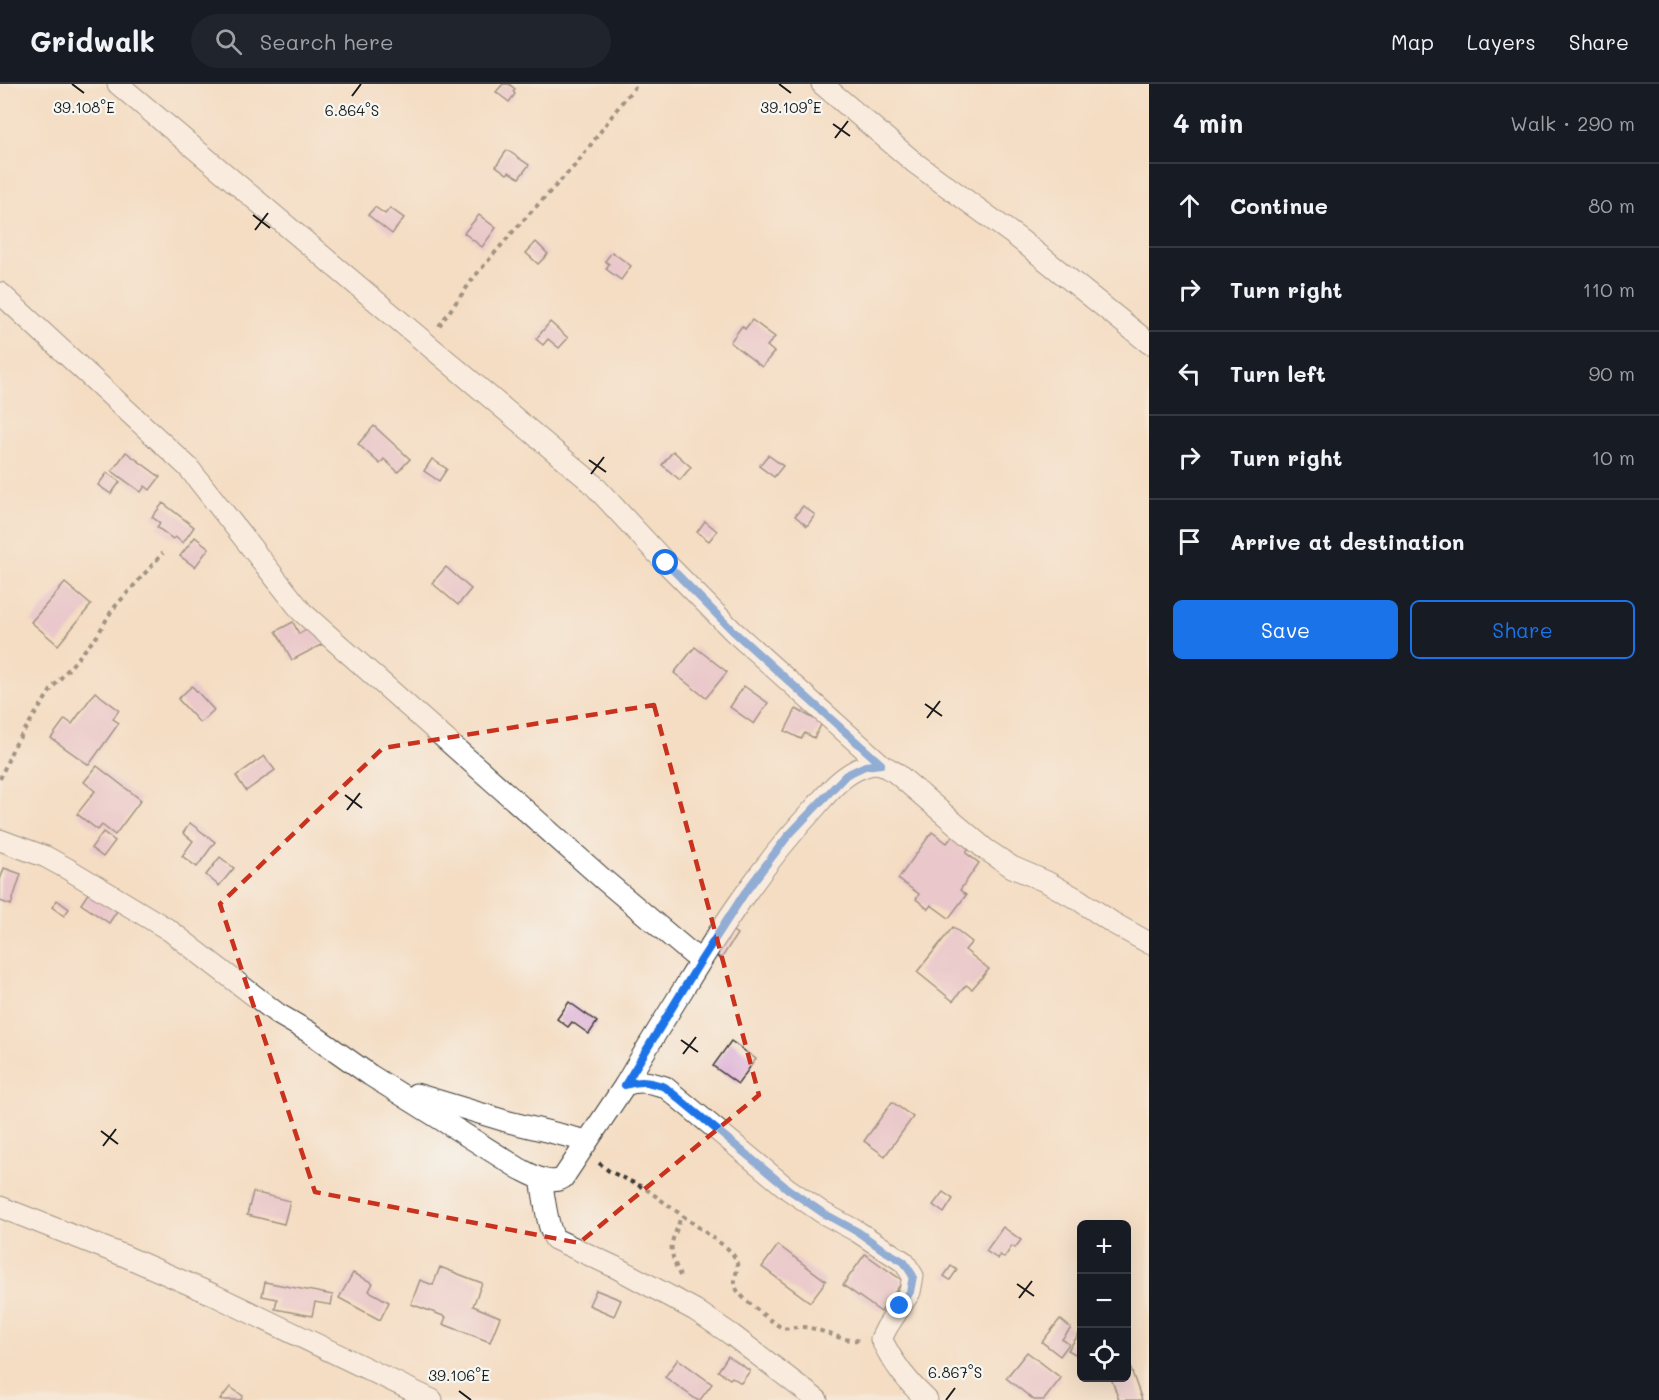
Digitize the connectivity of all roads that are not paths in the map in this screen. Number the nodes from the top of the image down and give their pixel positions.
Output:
1 (118, 84) edge
2 (822, 84) edge
3 (0, 293) edge
4 (1149, 343) edge
5 (881, 764) junction
6 (0, 840) edge
7 (1149, 943) edge
8 (700, 962) junction
9 (625, 1085) junction
10 (389, 1087) junction
11 (587, 1141) junction
12 (541, 1179) junction
13 (0, 1207) edge
14 (432, 1400) edge
15 (818, 1400) edge
16 (927, 1400) edge

1 - 5 street
2 - 4 street
3 - 8 street
5 - 7 street
5 - 8 street
6 - 10 street
8 - 9 street
9 - 11 street
9 - 16 street
10 - 11 street
10 - 12 street
11 - 12 street
12 - 15 street
13 - 14 street

